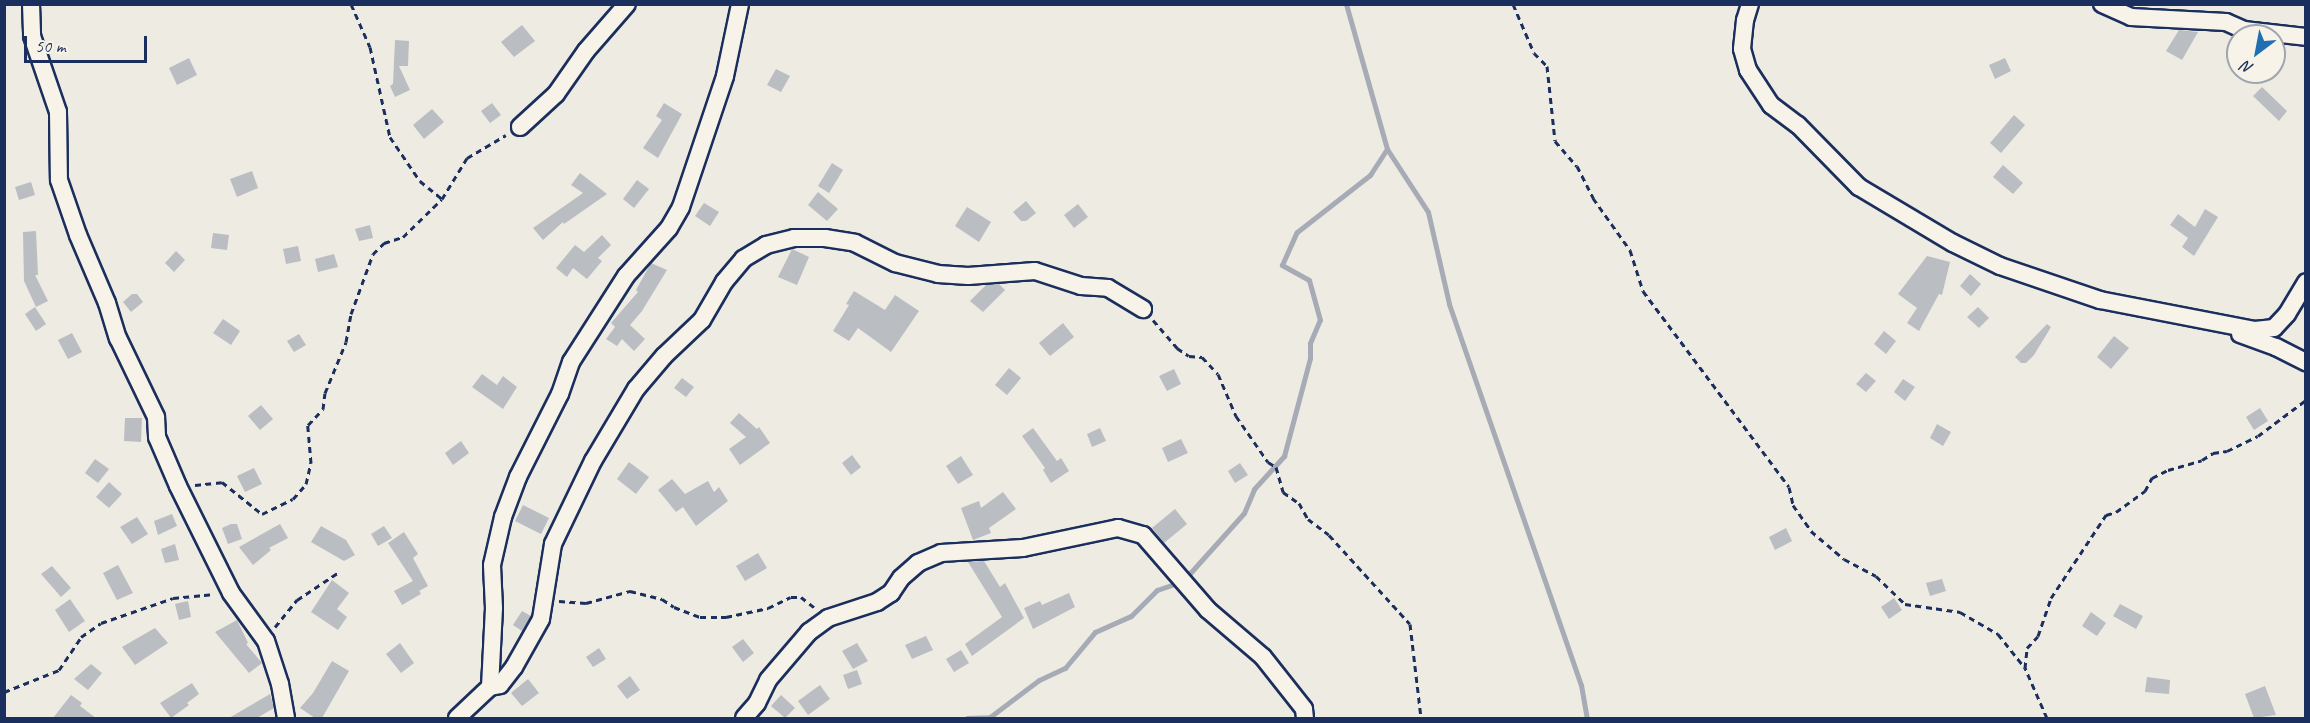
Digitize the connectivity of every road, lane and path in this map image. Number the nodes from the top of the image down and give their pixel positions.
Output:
1 (31, 4) edge
2 (351, 4) edge
3 (627, 4) edge
4 (1513, 4) edge
5 (1750, 4) edge
6 (2102, 4) edge
7 (736, 6) edge
8 (2306, 37) edge
9 (520, 127) joint
10 (442, 199) junction
11 (2306, 282) edge
12 (1143, 309) joint
13 (2199, 321) junction
14 (2306, 362) edge
15 (2306, 400) edge
16 (178, 486) junction
17 (339, 572) dead end
18 (231, 593) junction
19 (546, 601) junction
20 (828, 618) junction
21 (266, 641) junction
22 (2025, 668) junction
23 (490, 687) junction
24 (4, 692) edge
25 (286, 718) edge
26 (457, 718) edge
27 (744, 718) edge
28 (1305, 718) edge
29 (1421, 718) edge
30 (2047, 718) edge

1 - 16 street
2 - 10 path
3 - 9 street
4 - 22 path
5 - 13 street
6 - 8 street
7 - 23 street
9 - 10 path
10 - 16 path
11 - 13 street
12 - 19 street
12 - 29 path
13 - 14 street
15 - 22 path
16 - 18 street
17 - 21 path
18 - 21 street
18 - 24 path
19 - 20 path
19 - 23 street
20 - 27 street
20 - 28 street
21 - 25 street
22 - 30 path
23 - 26 street

